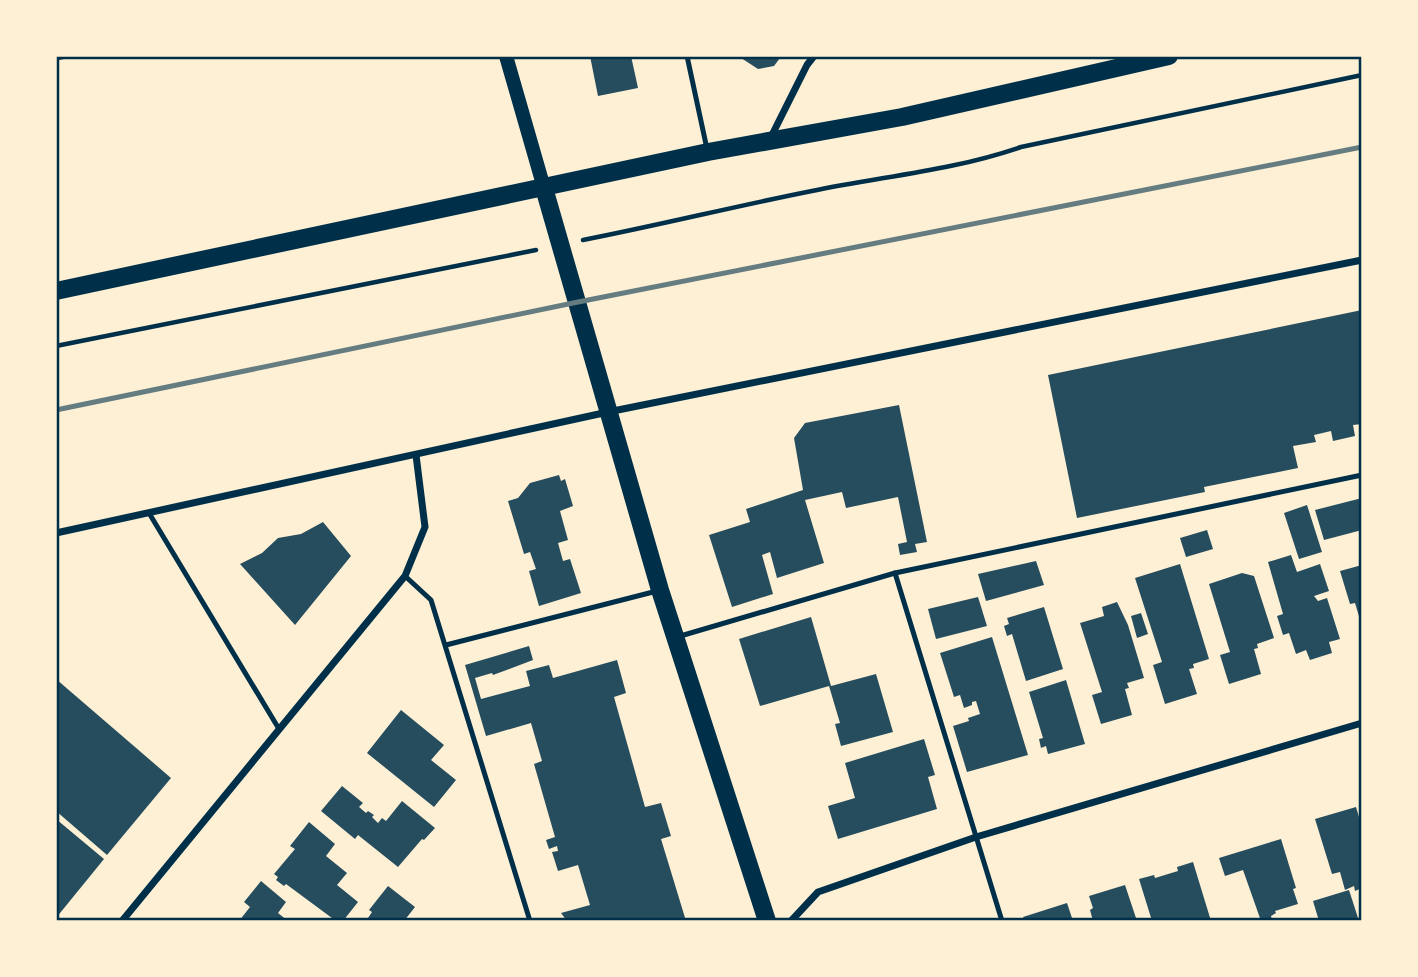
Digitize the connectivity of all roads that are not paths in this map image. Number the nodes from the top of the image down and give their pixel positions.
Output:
1 (66, 56) edge
2 (506, 56) edge
3 (687, 56) edge
4 (814, 56) edge
5 (1169, 56) edge
6 (56, 58) edge
7 (768, 142) junction
8 (708, 152) junction
9 (544, 188) junction
10 (1362, 261) edge
11 (56, 291) edge
12 (608, 412) junction
13 (416, 455) junction
14 (1362, 475) edge
15 (149, 513) junction
16 (56, 533) edge
17 (895, 573) junction
18 (405, 576) junction
19 (660, 590) junction
20 (677, 637) junction
21 (446, 645) junction
22 (1362, 723) edge
23 (279, 729) junction
24 (976, 837) junction
25 (122, 921) edge
26 (530, 921) edge
27 (767, 921) edge
28 (791, 921) edge
29 (1002, 921) edge

1 - 6 lane
2 - 9 main road
3 - 8 lane
4 - 7 street
5 - 7 main road
7 - 8 main road
8 - 9 main road
9 - 11 main road
9 - 12 main road
10 - 12 street
12 - 13 street
12 - 19 main road
13 - 15 street
13 - 18 street
14 - 17 lane
15 - 16 street
15 - 23 lane
17 - 20 lane
17 - 24 lane
18 - 21 lane
18 - 23 street
19 - 20 main road
19 - 21 lane
20 - 27 main road
21 - 26 lane
22 - 24 street
23 - 25 street
24 - 28 street
24 - 29 lane

